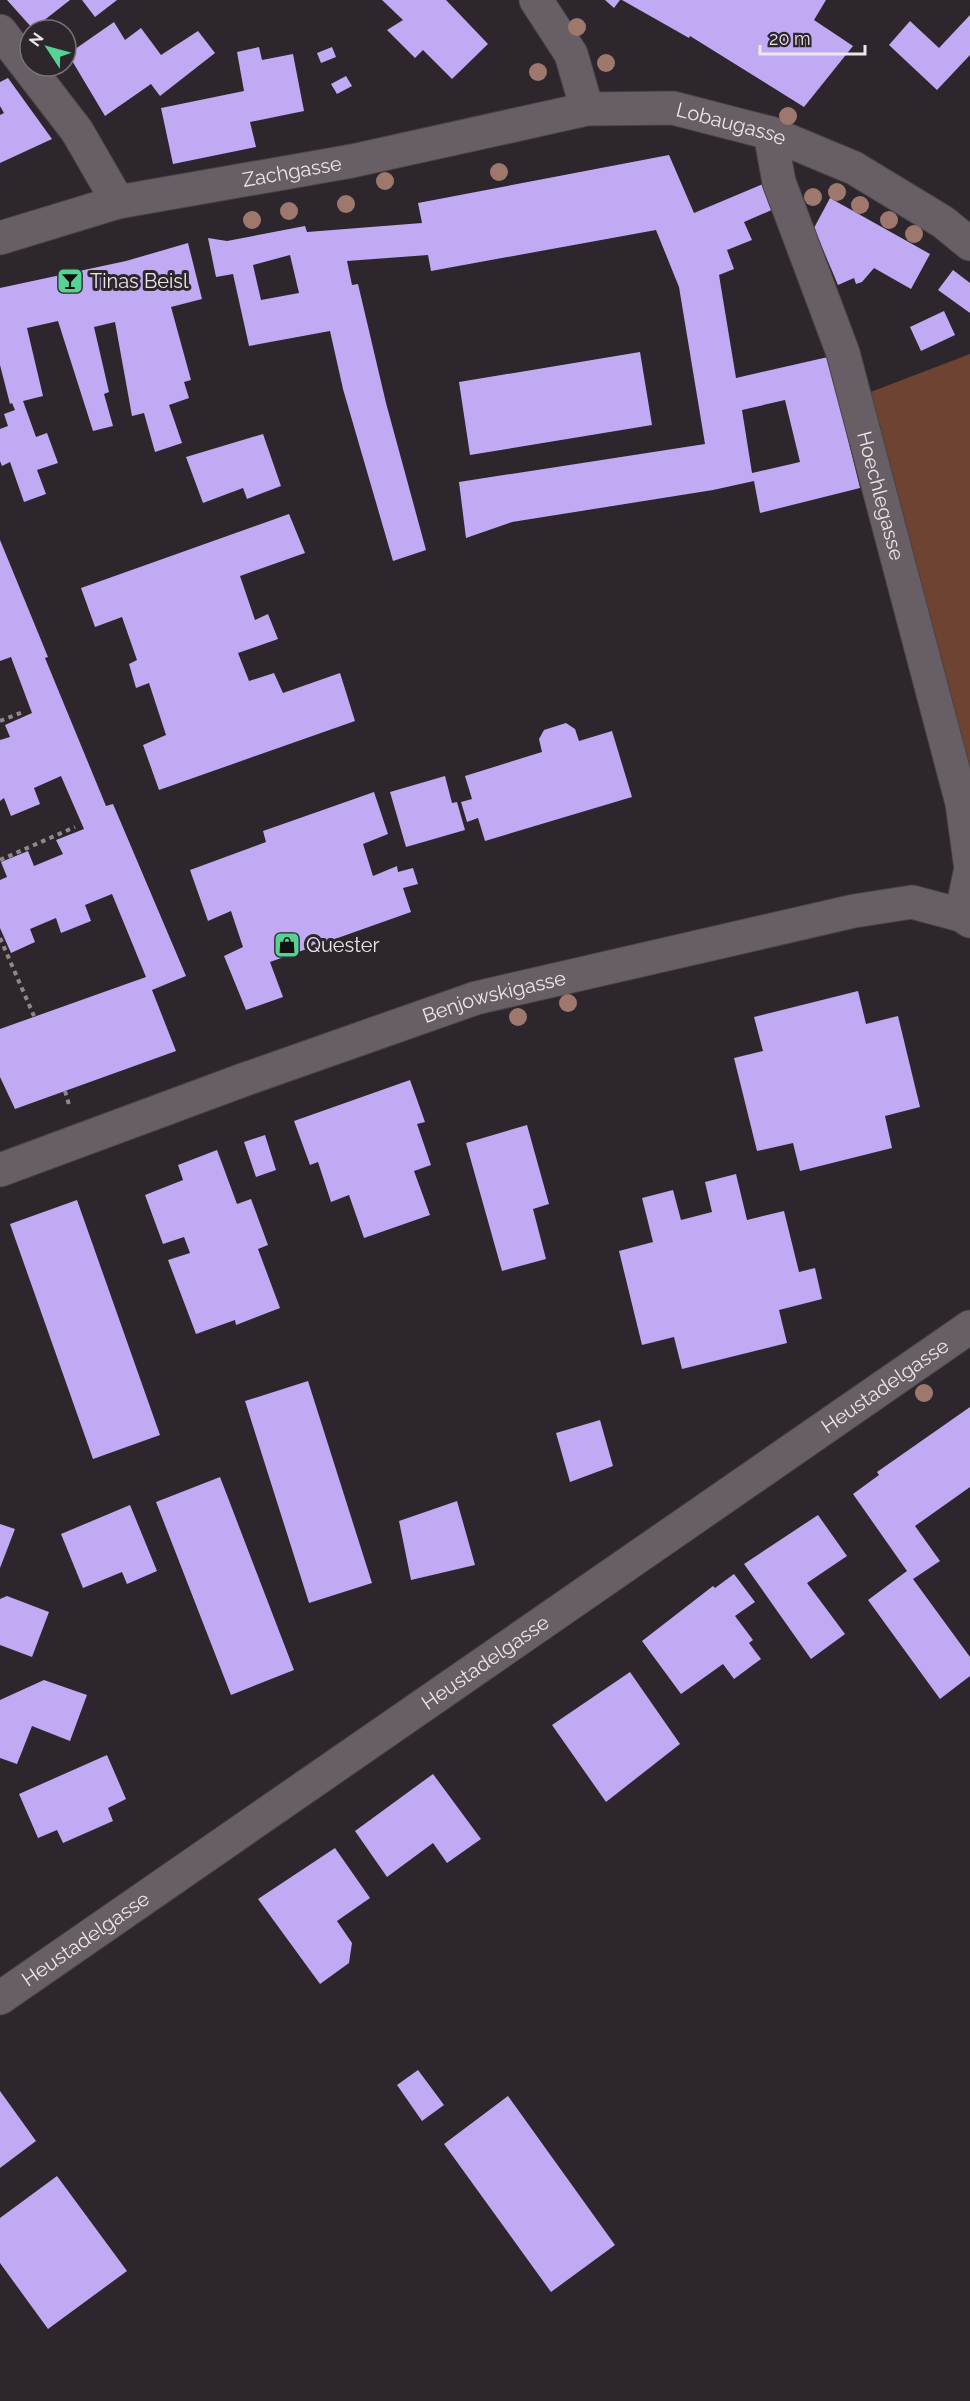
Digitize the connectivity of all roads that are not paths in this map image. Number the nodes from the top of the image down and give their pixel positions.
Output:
1 (536, 0) edge
2 (0, 31) edge
3 (587, 110) junction
4 (770, 133) junction
5 (118, 202) junction
6 (0, 238) edge
7 (970, 243) edge
8 (970, 862) edge
9 (970, 873) edge
10 (965, 918) edge
11 (0, 1170) edge
12 (970, 1327) edge
13 (0, 1998) edge

1 - 3 street
2 - 5 street
3 - 4 street, Lobaugasse
3 - 5 street, Zachgasse
4 - 7 street, Lobaugasse
4 - 8 street, Hoechlegasse
5 - 6 street, Zachgasse
9 - 10 street, Benjowskigasse
10 - 11 street, Benjowskigasse
12 - 13 street, Heustadelgasse

